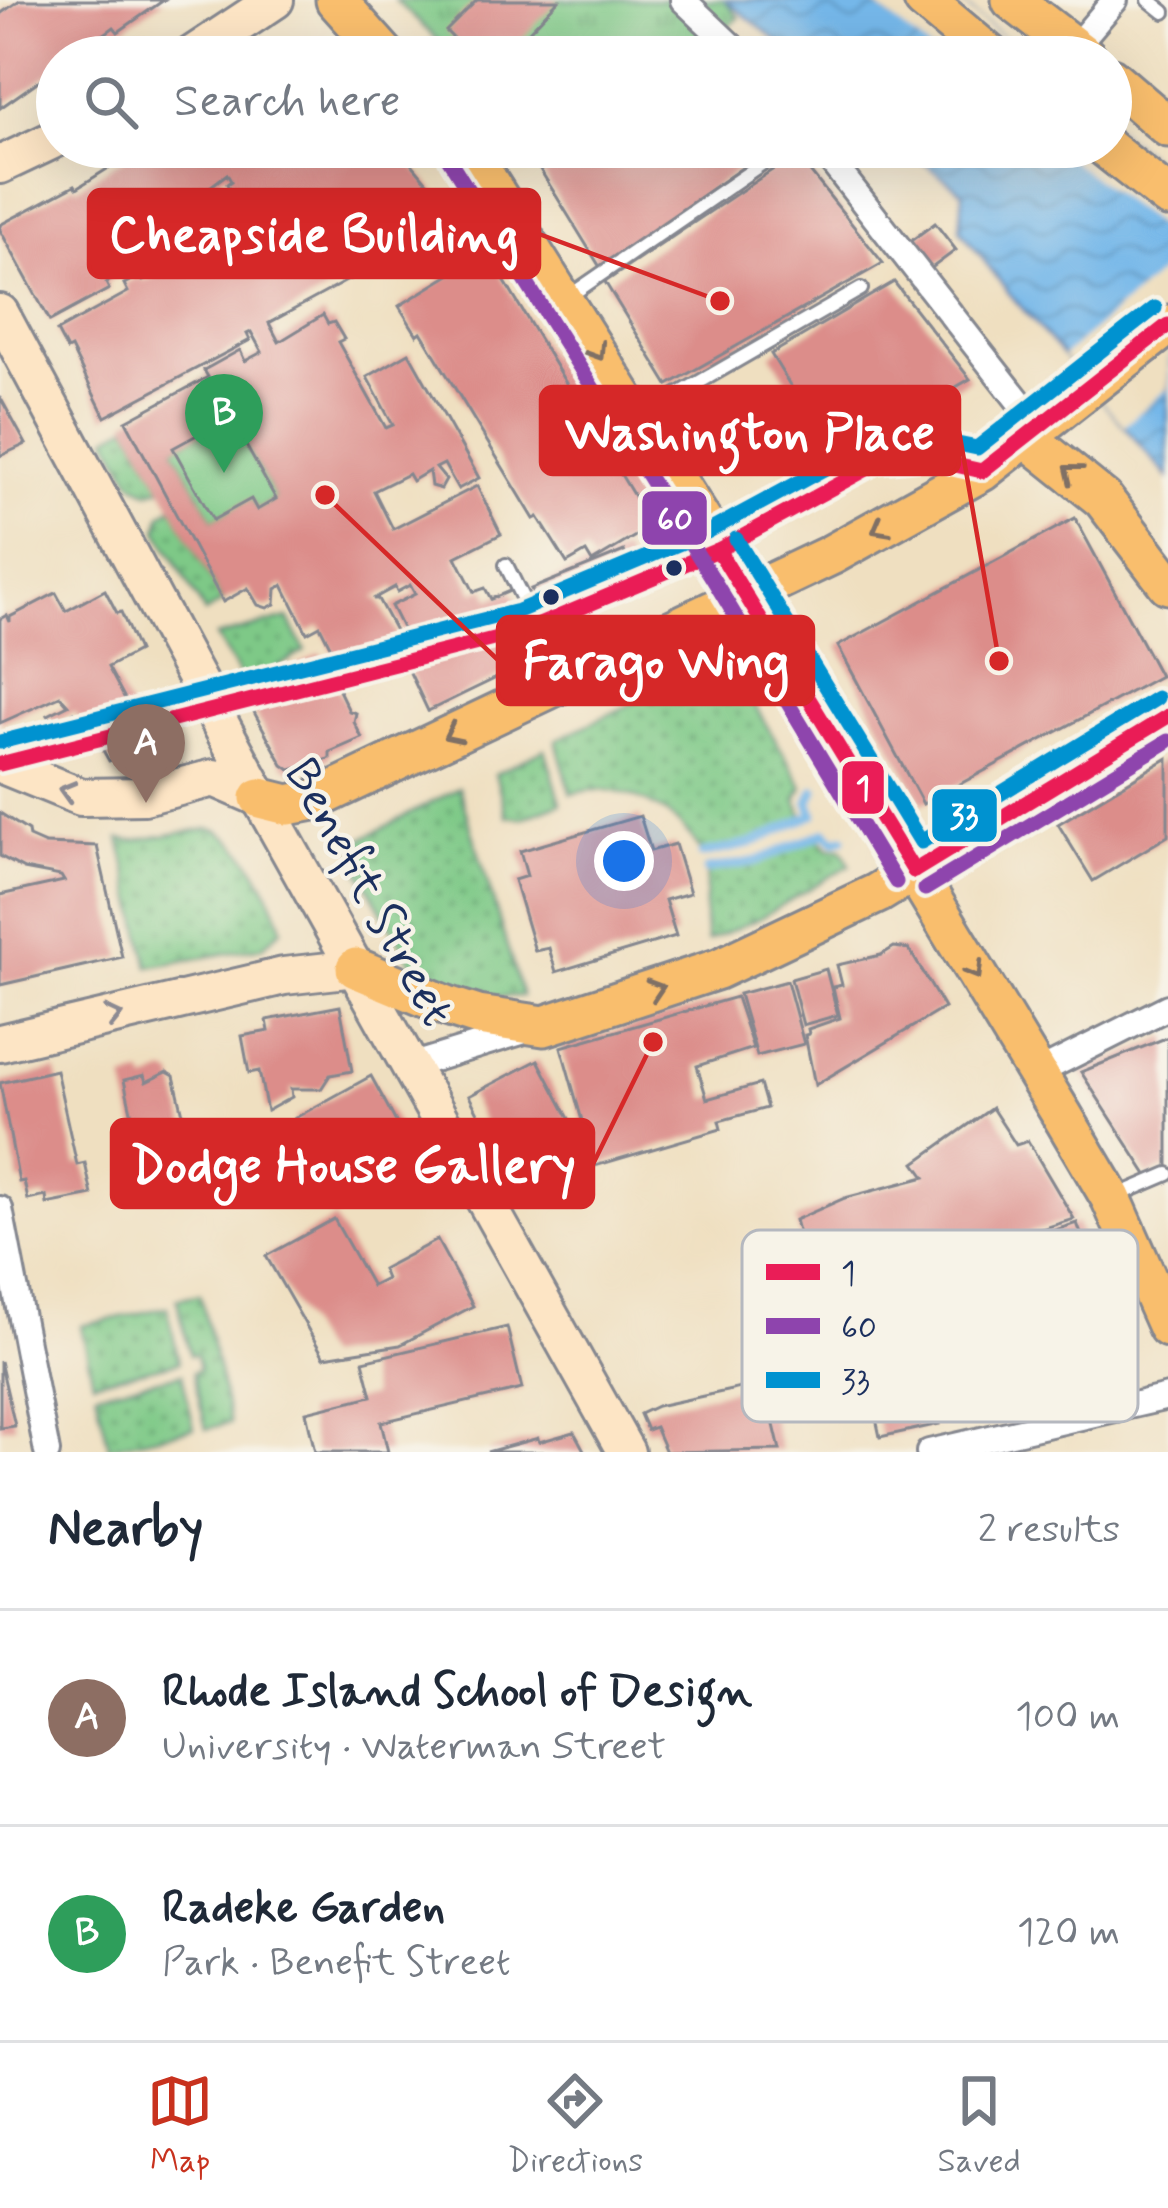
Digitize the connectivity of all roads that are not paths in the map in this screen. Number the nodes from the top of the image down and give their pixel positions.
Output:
1 (275, 0) edge
2 (336, 0) edge
3 (683, 0) edge
4 (924, 0) edge
5 (1012, 0) edge
6 (1115, 0) edge
7 (1149, 0) edge
8 (1164, 12) dead end
9 (221, 36) edge
10 (368, 36) edge
11 (721, 36) edge
12 (967, 36) edge
13 (1059, 36) edge
14 (1091, 36) edge
15 (1132, 96) edge
16 (1168, 127) edge
17 (36, 148) edge
18 (0, 165) edge
19 (479, 168) edge
20 (756, 168) edge
21 (836, 168) edge
22 (1131, 168) edge
23 (1168, 197) edge
24 (862, 289) dead end
25 (564, 300) junction
26 (0, 313) edge
27 (1168, 325) edge
28 (638, 418) junction
29 (1026, 423) junction
30 (982, 471) junction
31 (718, 550) junction
32 (506, 565) dead end
33 (1168, 584) edge
34 (746, 592) junction
35 (549, 622) dead end
36 (563, 680) junction
37 (1168, 716) edge
38 (0, 764) edge
39 (260, 798) junction
40 (914, 872) junction
41 (356, 968) junction
42 (1168, 1007) edge
43 (544, 1026) junction
44 (0, 1042) edge
45 (410, 1066) junction
46 (1037, 1073) junction
47 (1168, 1174) edge
48 (1112, 1198) junction
49 (0, 1209) edge
50 (1128, 1230) edge
51 (1138, 1251) edge
52 (1163, 1301) edge
53 (11, 1310) edge
54 (1168, 1397) edge
55 (1138, 1404) edge
56 (1059, 1422) edge
57 (47, 1452) edge
58 (626, 1452) edge
59 (929, 1452) edge

1 - 9 street
2 - 10 main road
3 - 11 street
4 - 12 main road
5 - 13 main road
6 - 14 street
7 - 8 lane
15 - 16 main road
17 - 18 street
19 - 25 main road
20 - 25 lane
21 - 29 street
22 - 23 main road
24 - 28 lane
25 -> 28 main road
26 - 39 street, Benefit Street
27 - 29 main road
28 - 31 main road
29 - 30 main road
33 -> 29 main road
30 - 31 lane
30 -> 34 main road
31 - 34 main road
31 - 35 lane
32 - 36 lane
34 - 36 main road
34 - 40 main road
36 -> 39 main road
37 - 40 main road
39 -> 38 street
39 - 41 street, Benefit Street
43 -> 40 main road
40 -> 46 main road
41 - 43 main road
44 -> 41 street
41 - 45 street, Benefit Street
42 - 46 street
43 - 45 street
45 - 58 street, Benefit Street
46 - 48 main road
47 - 48 lane
48 - 50 main road
49 - 53 street
51 - 52 main road
53 - 57 street
54 - 55 street
56 - 59 street

